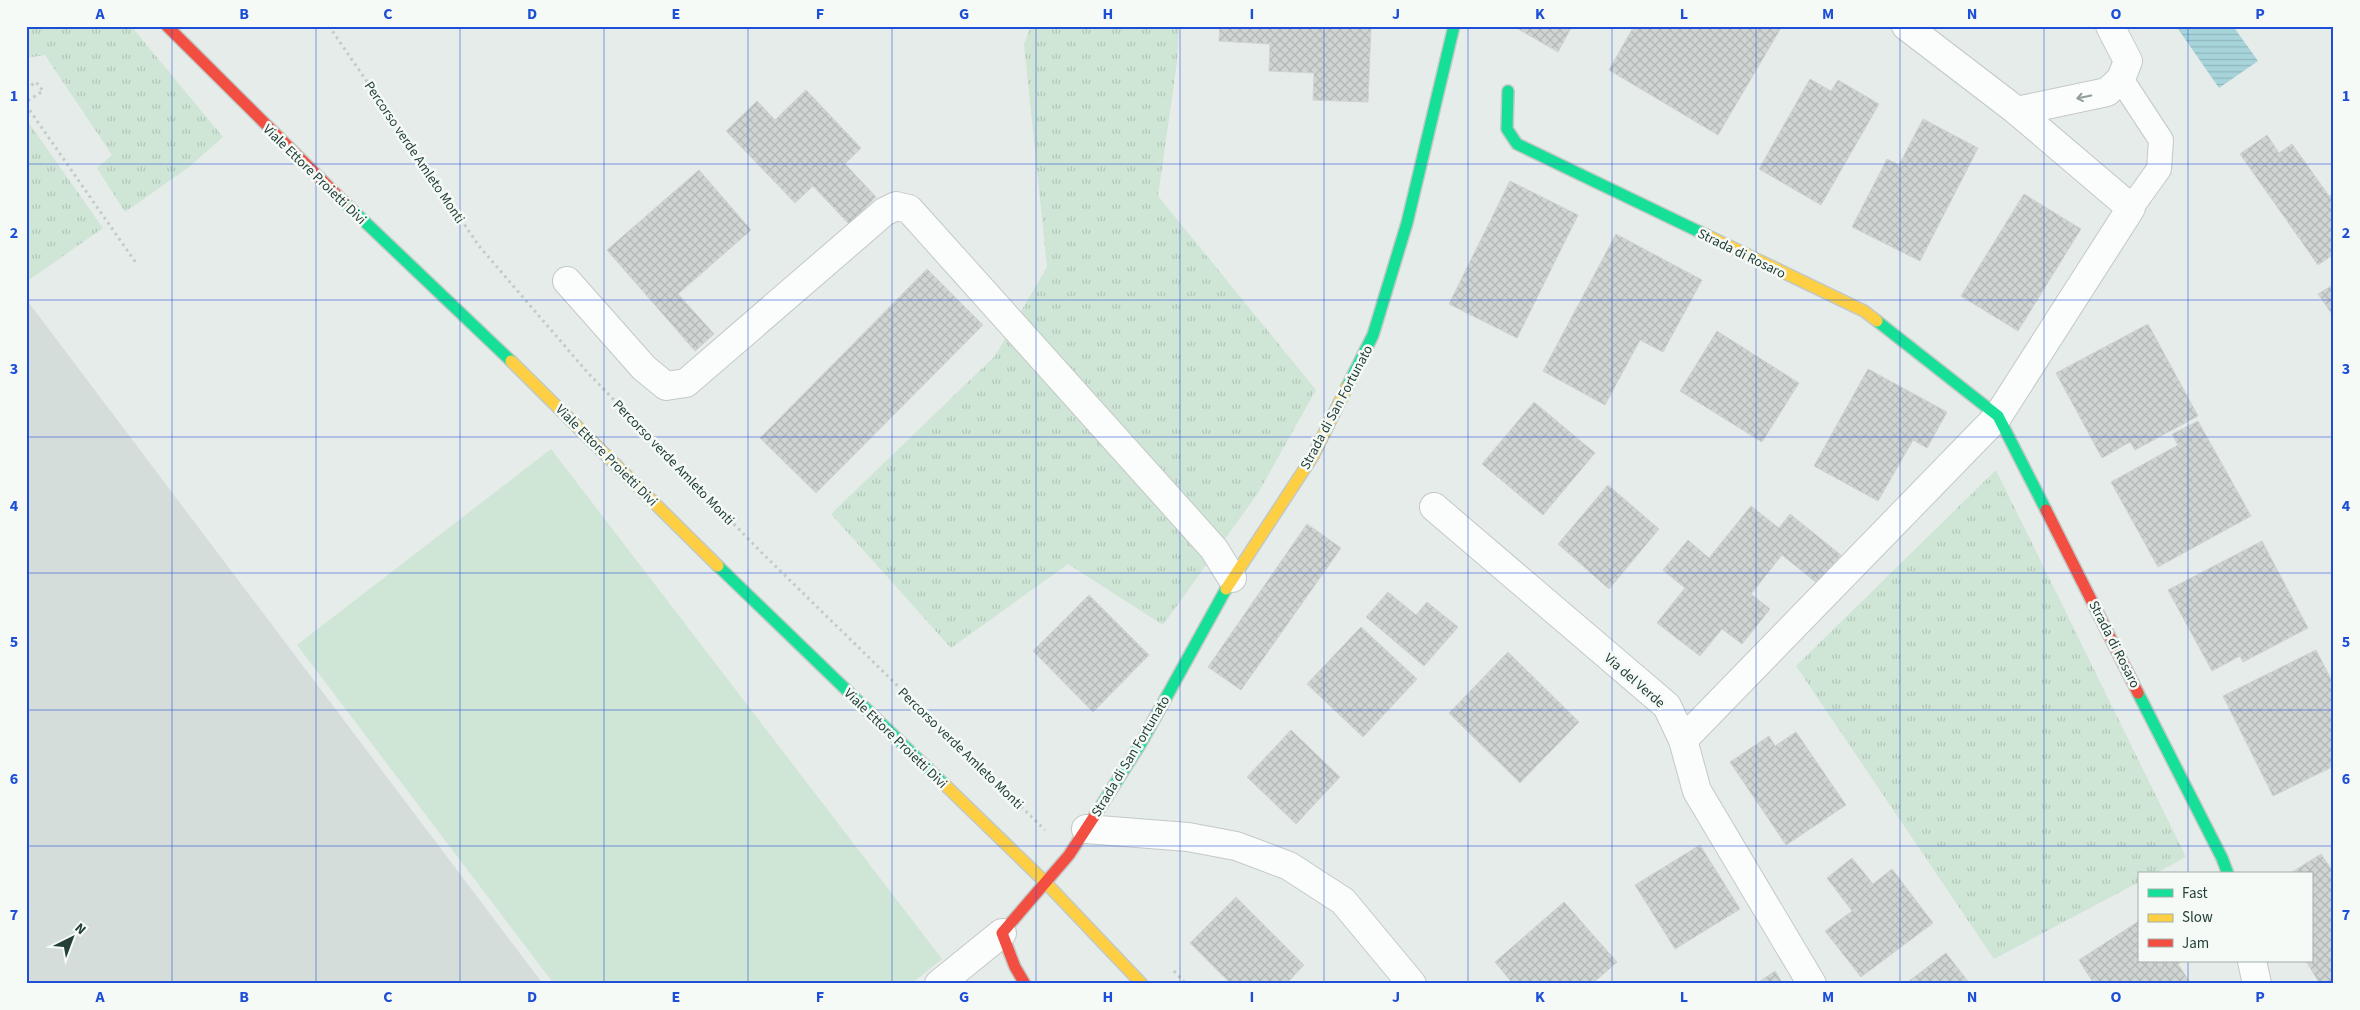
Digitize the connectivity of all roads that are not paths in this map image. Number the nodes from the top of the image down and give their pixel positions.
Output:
1 (167, 26) edge
2 (1454, 26) edge
3 (1906, 26) edge
4 (2110, 26) edge
5 (2121, 79) junction
6 (1508, 91) dead end
7 (2017, 111) junction
8 (2131, 208) junction
9 (567, 281) dead end
10 (1998, 416) junction
11 (1434, 507) dead end
12 (1232, 578) junction
13 (1683, 740) junction
14 (1086, 829) junction
15 (2227, 872) edge
16 (1046, 883) junction
17 (1002, 933) junction
18 (2252, 962) edge
19 (939, 984) edge
20 (1025, 984) edge
21 (1142, 984) edge
22 (1412, 984) edge
23 (1812, 984) edge
24 (2257, 984) edge

1 - 16 street, Viale Ettore Proietti Divi
2 - 12 street, Strada di San Fortunato
3 - 7 street
4 - 5 street
5 -> 7 street
5 - 8 lane
6 - 10 street, Strada di Rosaro
7 - 8 street
8 - 10 street
9 - 12 street
10 - 13 street
10 - 15 street, Strada di Rosaro
11 - 13 street, Via del Verde
12 - 14 street, Strada di San Fortunato
13 - 23 street, Via del Verde
14 - 16 street, Strada di San Fortunato
14 - 22 street, Strada di San Fortunato
16 - 17 street
16 - 21 street, Viale Ettore Proietti Divi
17 - 19 street
17 - 20 street
18 - 24 street

